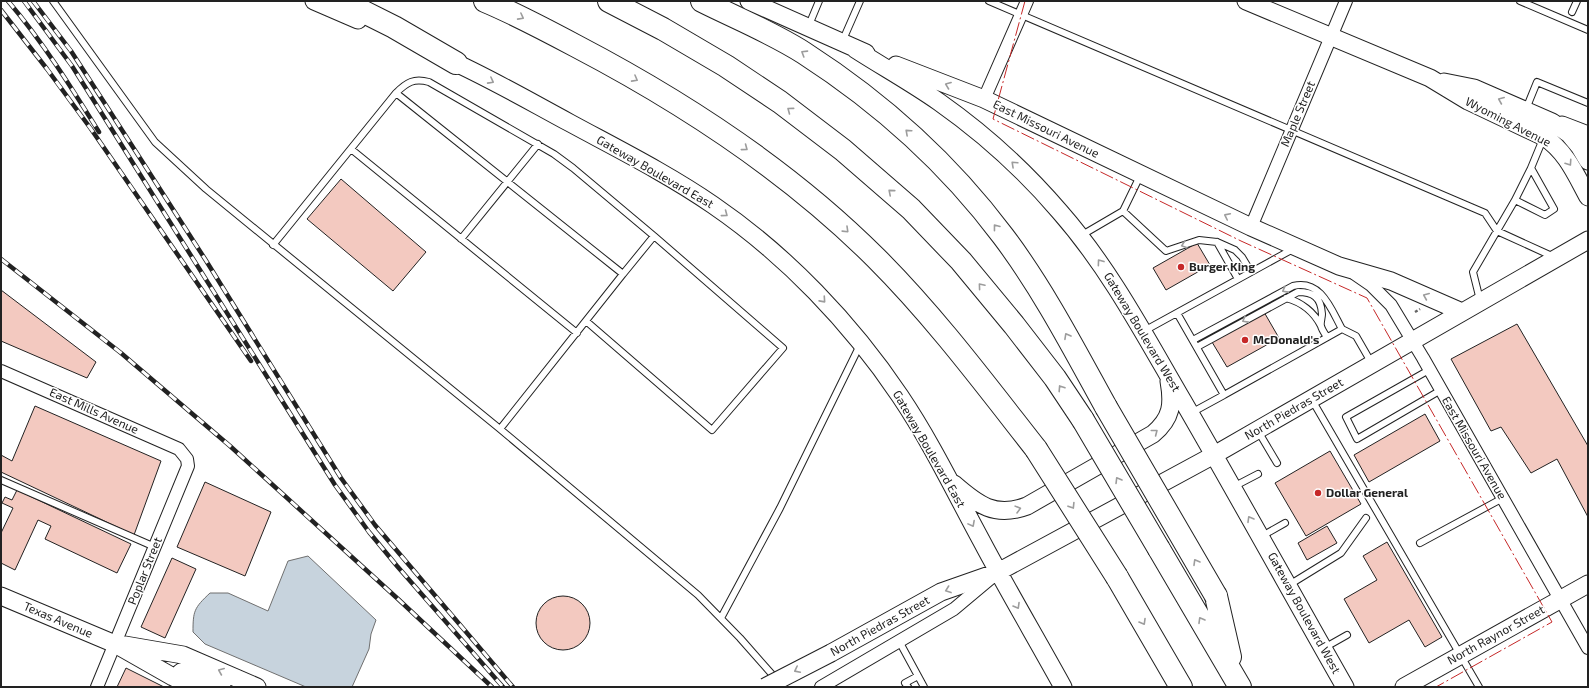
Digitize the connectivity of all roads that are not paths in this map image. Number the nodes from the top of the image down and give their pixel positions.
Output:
1 (53, 1) edge
2 (314, 1) edge
3 (342, 1) edge
4 (485, 1) edge
5 (609, 1) edge
6 (702, 1) edge
7 (749, 1) edge
8 (819, 1) edge
9 (860, 1) edge
10 (989, 1) edge
11 (1026, 1) edge
12 (1246, 1) edge
13 (1346, 1) edge
14 (1520, 1) edge
15 (1577, 1) edge
16 (1572, 12) dead end
17 (1021, 15) junction
18 (808, 28) junction
19 (1588, 30) edge
20 (1330, 37) junction
21 (849, 46) junction
22 (456, 63) junction
23 (396, 93) junction
24 (984, 99) junction
25 (1588, 103) edge
26 (1523, 119) junction
27 (1552, 122) junction
28 (1291, 130) junction
29 (1588, 135) edge
30 (1544, 138) junction
31 (538, 144) junction
32 (351, 149) junction
33 (1588, 161) edge
34 (1531, 168) junction
35 (1141, 174) junction
36 (507, 182) junction
37 (1588, 197) edge
38 (1515, 200) junction
39 (1123, 211) junction
40 (1251, 227) junction
41 (1497, 231) junction
42 (654, 236) junction
43 (1081, 236) junction
44 (461, 239) junction
45 (1588, 240) edge
46 (1217, 242) junction
47 (274, 245) junction
48 (1295, 247) junction
49 (1557, 258) junction
50 (1339, 266) junction
51 (1251, 272) junction
52 (623, 274) junction
53 (1238, 279) junction
54 (1286, 298) junction
55 (1480, 302) junction
56 (1177, 312) junction
57 (1462, 312) junction
58 (586, 321) junction
59 (1321, 326) junction
60 (1342, 329) junction
61 (1144, 331) junction
62 (577, 332) junction
63 (1327, 337) junction
64 (1193, 340) junction
65 (1412, 340) junction
66 (860, 343) junction
67 (1197, 346) junction
68 (1372, 364) junction
69 (1429, 370) junction
70 (1, 371) edge
71 (1167, 374) junction
72 (1441, 390) junction
73 (1224, 395) junction
74 (1311, 399) junction
75 (1190, 414) junction
76 (500, 429) junction
77 (1258, 430) junction
78 (185, 454) joint
79 (1214, 455) junction
80 (1277, 463) dead end
81 (1258, 474) dead end
82 (948, 478) junction
83 (1, 480) edge
84 (1233, 488) junction
85 (1503, 498) junction
86 (1366, 518) dead end
87 (1285, 523) dead end
88 (1260, 537) junction
89 (1420, 544) dead end
90 (155, 547) junction
91 (998, 572) junction
92 (1588, 584) edge
93 (1289, 585) junction
94 (1, 596) edge
95 (1560, 599) junction
96 (721, 618) junction
97 (1347, 635) dead end
98 (899, 641) junction
99 (115, 644) junction
100 (1588, 648) edge
101 (1323, 649) junction
102 (1461, 655) junction
103 (918, 676) junction
104 (1237, 682) edge
105 (97, 687) edge
106 (193, 687) edge
107 (222, 687) edge
108 (257, 687) edge
109 (764, 687) edge
110 (782, 687) edge
111 (821, 687) edge
112 (908, 687) edge
113 (924, 687) edge
114 (1063, 687) edge
115 (1181, 687) edge
116 (1345, 687) edge
117 (1404, 687) edge
118 (1479, 687) edge

1 - 47 lane
2 - 22 main road, Gateway Boulevard East
3 - 22 highway
4 -> 115 highway, bridge
104 -> 5 highway, bridge
104 -> 6 highway, bridge
7 - 18 main road, East Missouri Avenue
8 - 18 lane
9 - 21 lane
10 - 17 lane
11 - 17 street
12 - 20 main road, Wyoming Avenue
13 - 20 street, Maple Street
14 - 19 lane
15 - 16 lane
17 - 24 street
17 - 28 lane
18 - 21 main road, East Missouri Avenue
20 - 26 main road, Wyoming Avenue
20 - 28 street, Maple Street
24 -> 21 main road, East Missouri Avenue
43 -> 21 main road, Gateway Boulevard West
22 -> 66 main road, Gateway Boulevard East
23 - 31 lane
23 - 32 lane
23 - 36 lane
24 - 35 main road, East Missouri Avenue
25 - 26 lane
26 - 27 main road, Wyoming Avenue
26 - 30 main road, Wyoming Avenue
27 - 29 main road
27 - 33 main road, Wyoming Avenue
28 - 40 street, Maple Street
28 - 41 lane
30 - 34 lane
30 -> 37 main road, Wyoming Avenue
31 - 36 lane
31 - 42 lane
32 - 44 lane
32 - 47 lane
34 - 38 lane
34 - 38 lane
35 - 39 lane
40 -> 35 main road, East Missouri Avenue
36 - 44 lane
36 - 52 lane
38 - 41 lane
39 - 43 lane
46 -> 39 lane
40 - 48 main road, East Missouri Avenue
41 - 49 lane
41 - 55 lane
42 - 52 lane
42 - 58 lane
61 -> 43 main road, Gateway Boulevard West
44 - 62 lane
45 - 49 main road, North Piedras Street
46 - 51 lane
46 - 53 lane
47 - 76 lane
48 - 50 main road, East Missouri Avenue
48 - 51 lane
49 - 55 main road, North Piedras Street
57 -> 50 main road, East Missouri Avenue
50 - 65 street, East Missouri Avenue
51 - 53 lane
52 - 58 lane
53 - 56 lane
54 - 59 lane
54 - 59 lane
54 -> 67 lane
55 - 57 main road, North Piedras Street
56 - 61 lane
56 - 64 lane
57 - 65 main road, North Piedras Street
58 - 62 lane
59 - 63 lane
60 - 63 lane
60 -> 64 lane
60 - 68 lane
61 - 71 main road, Gateway Boulevard West
62 - 76 lane
63 - 73 lane
64 - 67 lane
65 - 68 main road, North Piedras Street
65 - 69 street, East Missouri Avenue
66 - 82 main road, Gateway Boulevard East
66 - 96 lane
67 - 73 lane
68 - 74 main road, North Piedras Street
69 - 72 street, East Missouri Avenue
69 - 72 lane
70 - 78 street, East Mills Avenue
71 - 75 main road, Gateway Boulevard West
82 -> 71 main road
72 - 85 street, East Missouri Avenue
73 - 75 lane
74 - 77 main road, North Piedras Street
74 - 102 lane
75 - 79 main road, Gateway Boulevard West
76 - 96 lane
77 - 79 main road, North Piedras Street
77 - 80 lane
78 - 90 street, Poplar Street
79 - 84 main road, Gateway Boulevard West
79 - 91 main road, North Piedras Street
81 - 84 lane
82 -> 91 main road, Gateway Boulevard East
83 - 90 lane
88 -> 84 main road, Gateway Boulevard West
85 - 89 lane
85 - 95 street, East Missouri Avenue
86 - 93 lane
87 - 88 lane
88 - 93 main road, Gateway Boulevard West
90 - 99 street, Poplar Street
91 - 98 street, North Piedras Street
91 -> 109 main road, North Piedras Street, bridge
91 -> 114 main road, Gateway Boulevard East
92 - 95 main road, North Raynor Street
93 - 101 main road, Gateway Boulevard West
94 - 99 main road, Texas Avenue
95 - 100 street, East Missouri Avenue
95 - 102 main road, North Raynor Street
96 - 110 lane
97 - 101 lane
98 - 103 lane
98 - 111 street, North Piedras Street
99 - 105 street, Poplar Street
99 - 106 main road, Texas Avenue
99 - 107 main road
108 -> 99 main road, Texas Avenue
101 - 116 main road, Gateway Boulevard West
102 - 117 main road, North Raynor Street
102 - 118 lane
103 - 112 lane
103 - 113 lane

